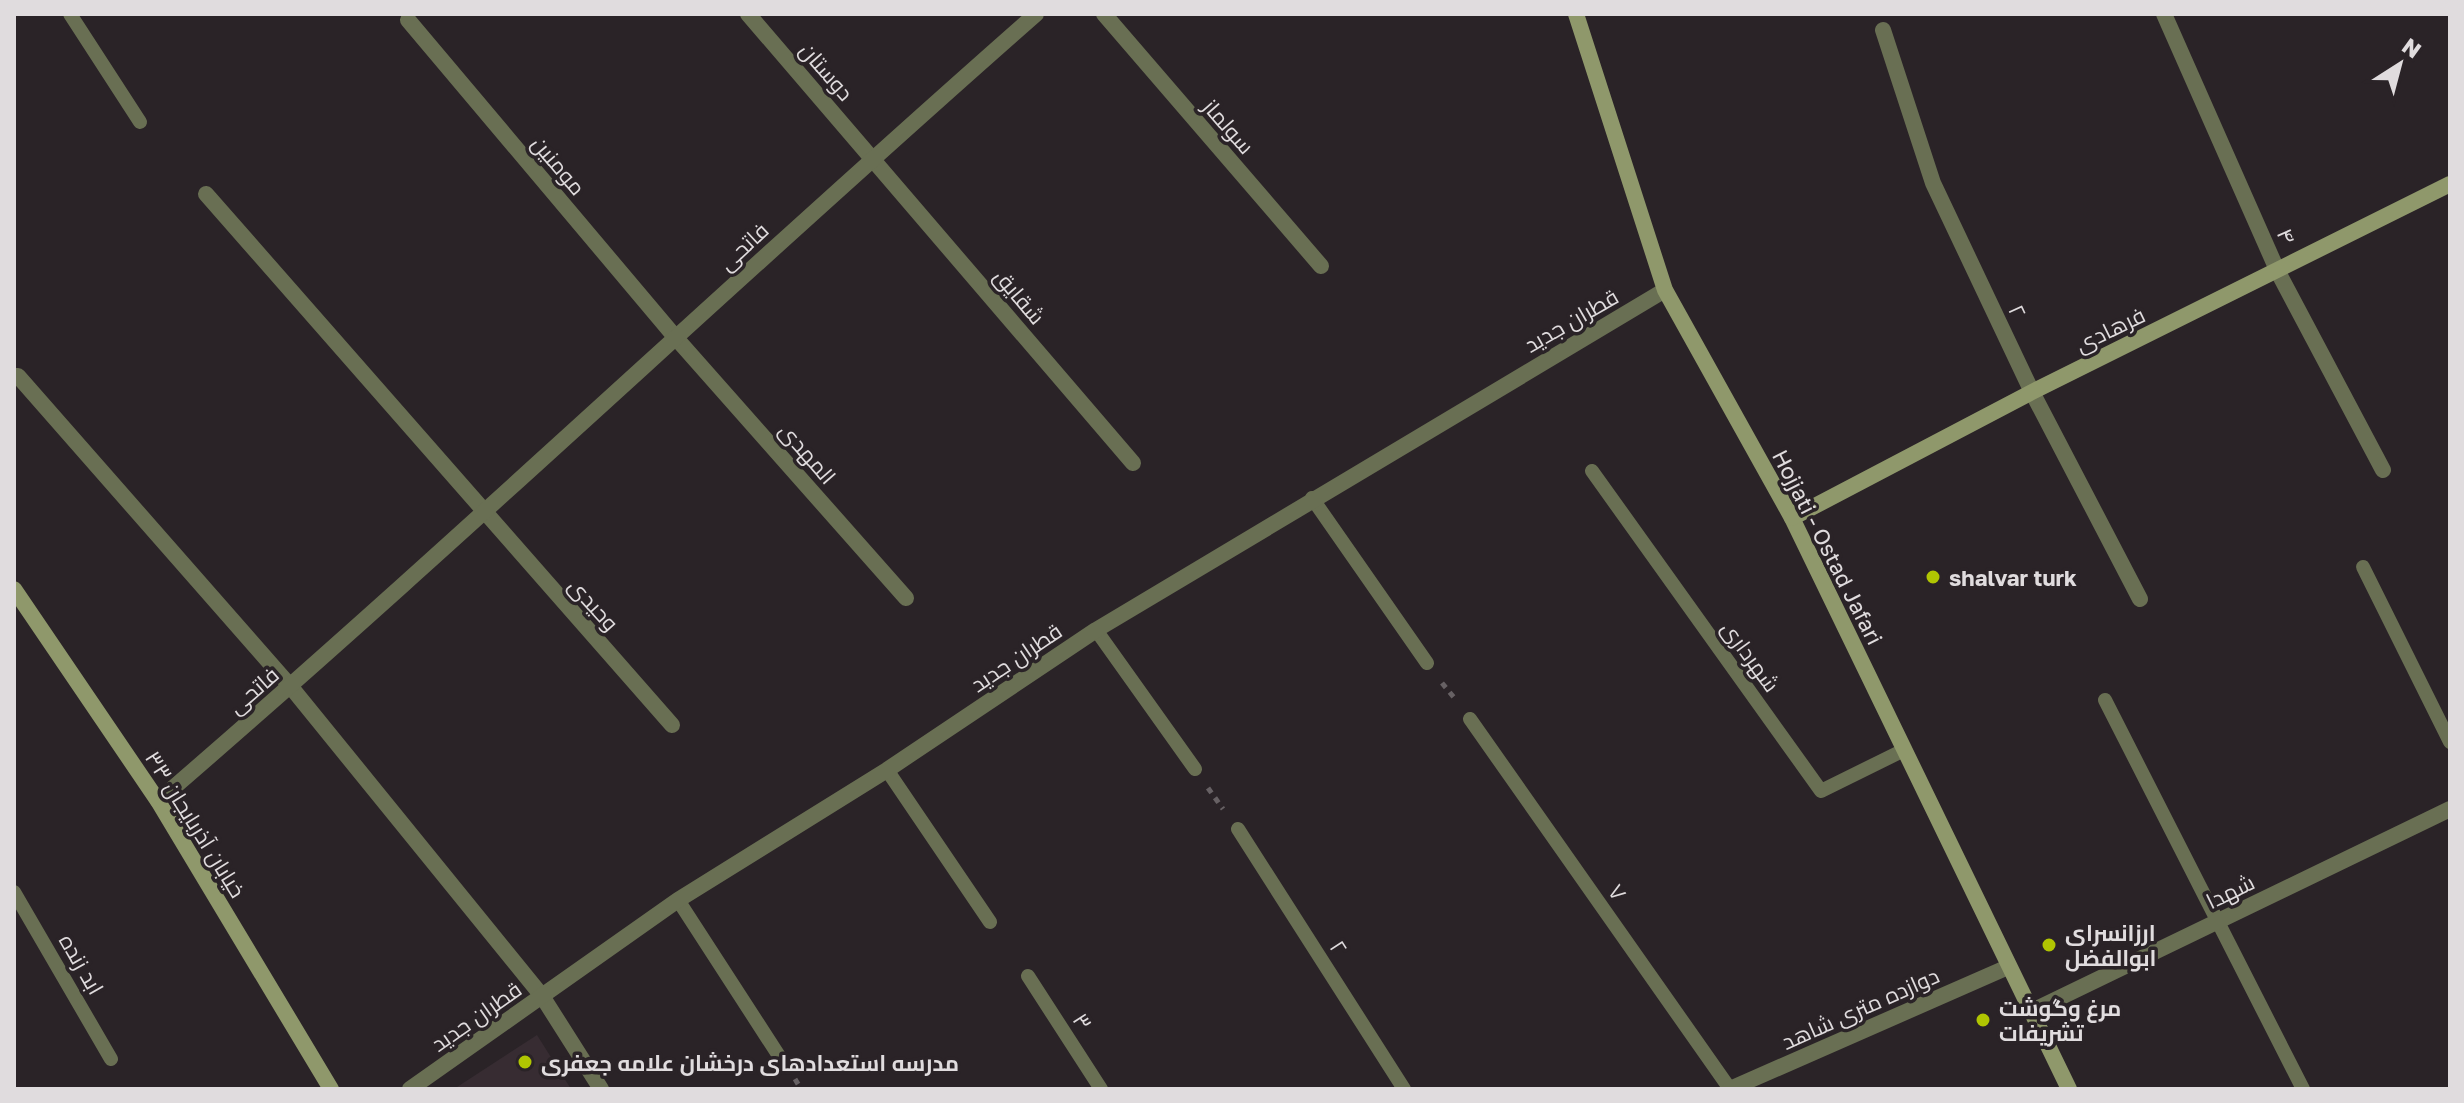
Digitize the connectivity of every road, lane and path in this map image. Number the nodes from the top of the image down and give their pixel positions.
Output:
1 (70, 14) edge
2 (748, 14) edge
3 (1036, 14) edge
4 (1104, 14) edge
5 (1576, 14) edge
6 (2164, 14) edge
7 (408, 20) dead end
8 (1883, 30) dead end
9 (140, 122) dead end
10 (873, 157) junction
11 (2450, 184) edge
12 (206, 194) dead end
13 (1321, 266) dead end
14 (2278, 272) junction
15 (1665, 290) junction
16 (676, 338) junction
17 (14, 376) edge
18 (2032, 392) junction
19 (1133, 463) dead end
20 (2383, 470) dead end
21 (1592, 471) dead end
22 (1312, 498) junction
23 (482, 513) junction
24 (1792, 518) junction
25 (2363, 567) dead end
26 (14, 589) edge
27 (906, 598) dead end
28 (2140, 599) dead end
29 (1096, 630) junction
30 (1427, 663) joint
31 (291, 687) junction
32 (2105, 700) dead end
33 (1470, 719) joint
34 (672, 725) dead end
35 (2450, 742) edge
36 (1904, 750) junction
37 (1195, 769) joint
38 (887, 770) junction
39 (158, 801) junction
40 (2450, 809) edge
41 (1238, 829) joint
42 (14, 892) edge
43 (678, 900) junction
44 (2218, 921) junction
45 (990, 922) dead end
46 (2008, 967) junction
47 (1028, 976) dead end
48 (542, 996) junction
49 (2030, 1012) junction
50 (111, 1059) dead end
51 (781, 1059) dead end
52 (331, 1089) edge
53 (410, 1089) edge
54 (601, 1089) edge
55 (1101, 1089) edge
56 (1404, 1089) edge
57 (1730, 1089) edge
58 (2069, 1089) edge
59 (2303, 1089) edge

1 - 9 lane
2 - 10 street, دوستان
3 - 10 street, فاتحی
4 - 13 street, سولماز
5 - 15 street, Hojjati - Ostad Jafari
6 - 14 street, ۴
7 - 16 street, مومنین
8 - 18 street, ۲
10 - 16 street, فاتحی
10 - 19 street, شقایق
11 - 14 street, فرهادی
12 - 23 street
14 - 18 street, فرهادی
14 - 20 street, ۴
15 - 22 street, قطران جدید
15 - 24 street, Hojjati - Ostad Jafari
16 - 23 street, فاتحی
16 - 27 street, المهدی
17 - 31 street
18 - 24 street, فرهادی
18 - 28 street, ۲
21 - 36 lane, شهرداری
22 - 29 street, قطران جدید
22 - 30 lane
23 - 31 street, فاتحی
23 - 34 street, وحیدی
24 - 36 street, Hojjati - Ostad Jafari
25 - 35 lane
26 - 39 street, خیابان آذربایجان ۳۳
29 - 37 lane
29 - 38 street, قطران جدید
30 - 33 path
31 - 39 street, فاتحی
31 - 48 street
32 - 44 lane
33 - 57 lane, ۷
36 - 46 street, Hojjati - Ostad Jafari
37 - 41 path
38 - 43 street, قطران جدید
38 - 45 lane
39 - 52 street, خیابان آذربایجان ۳۳
40 - 44 street, شهدا
41 - 56 lane, ۲
42 - 50 lane, ابد زنده
43 - 48 street, قطران جدید
43 - 51 lane
44 - 49 street, شهدا
44 - 59 lane
46 - 49 street, Hojjati - Ostad Jafari
46 - 57 street, دوازده متری شاهد
47 - 55 lane, ۳
48 - 53 street, قطران جدید
48 - 54 street
49 - 58 street, Hojjati - Ostad Jafari

